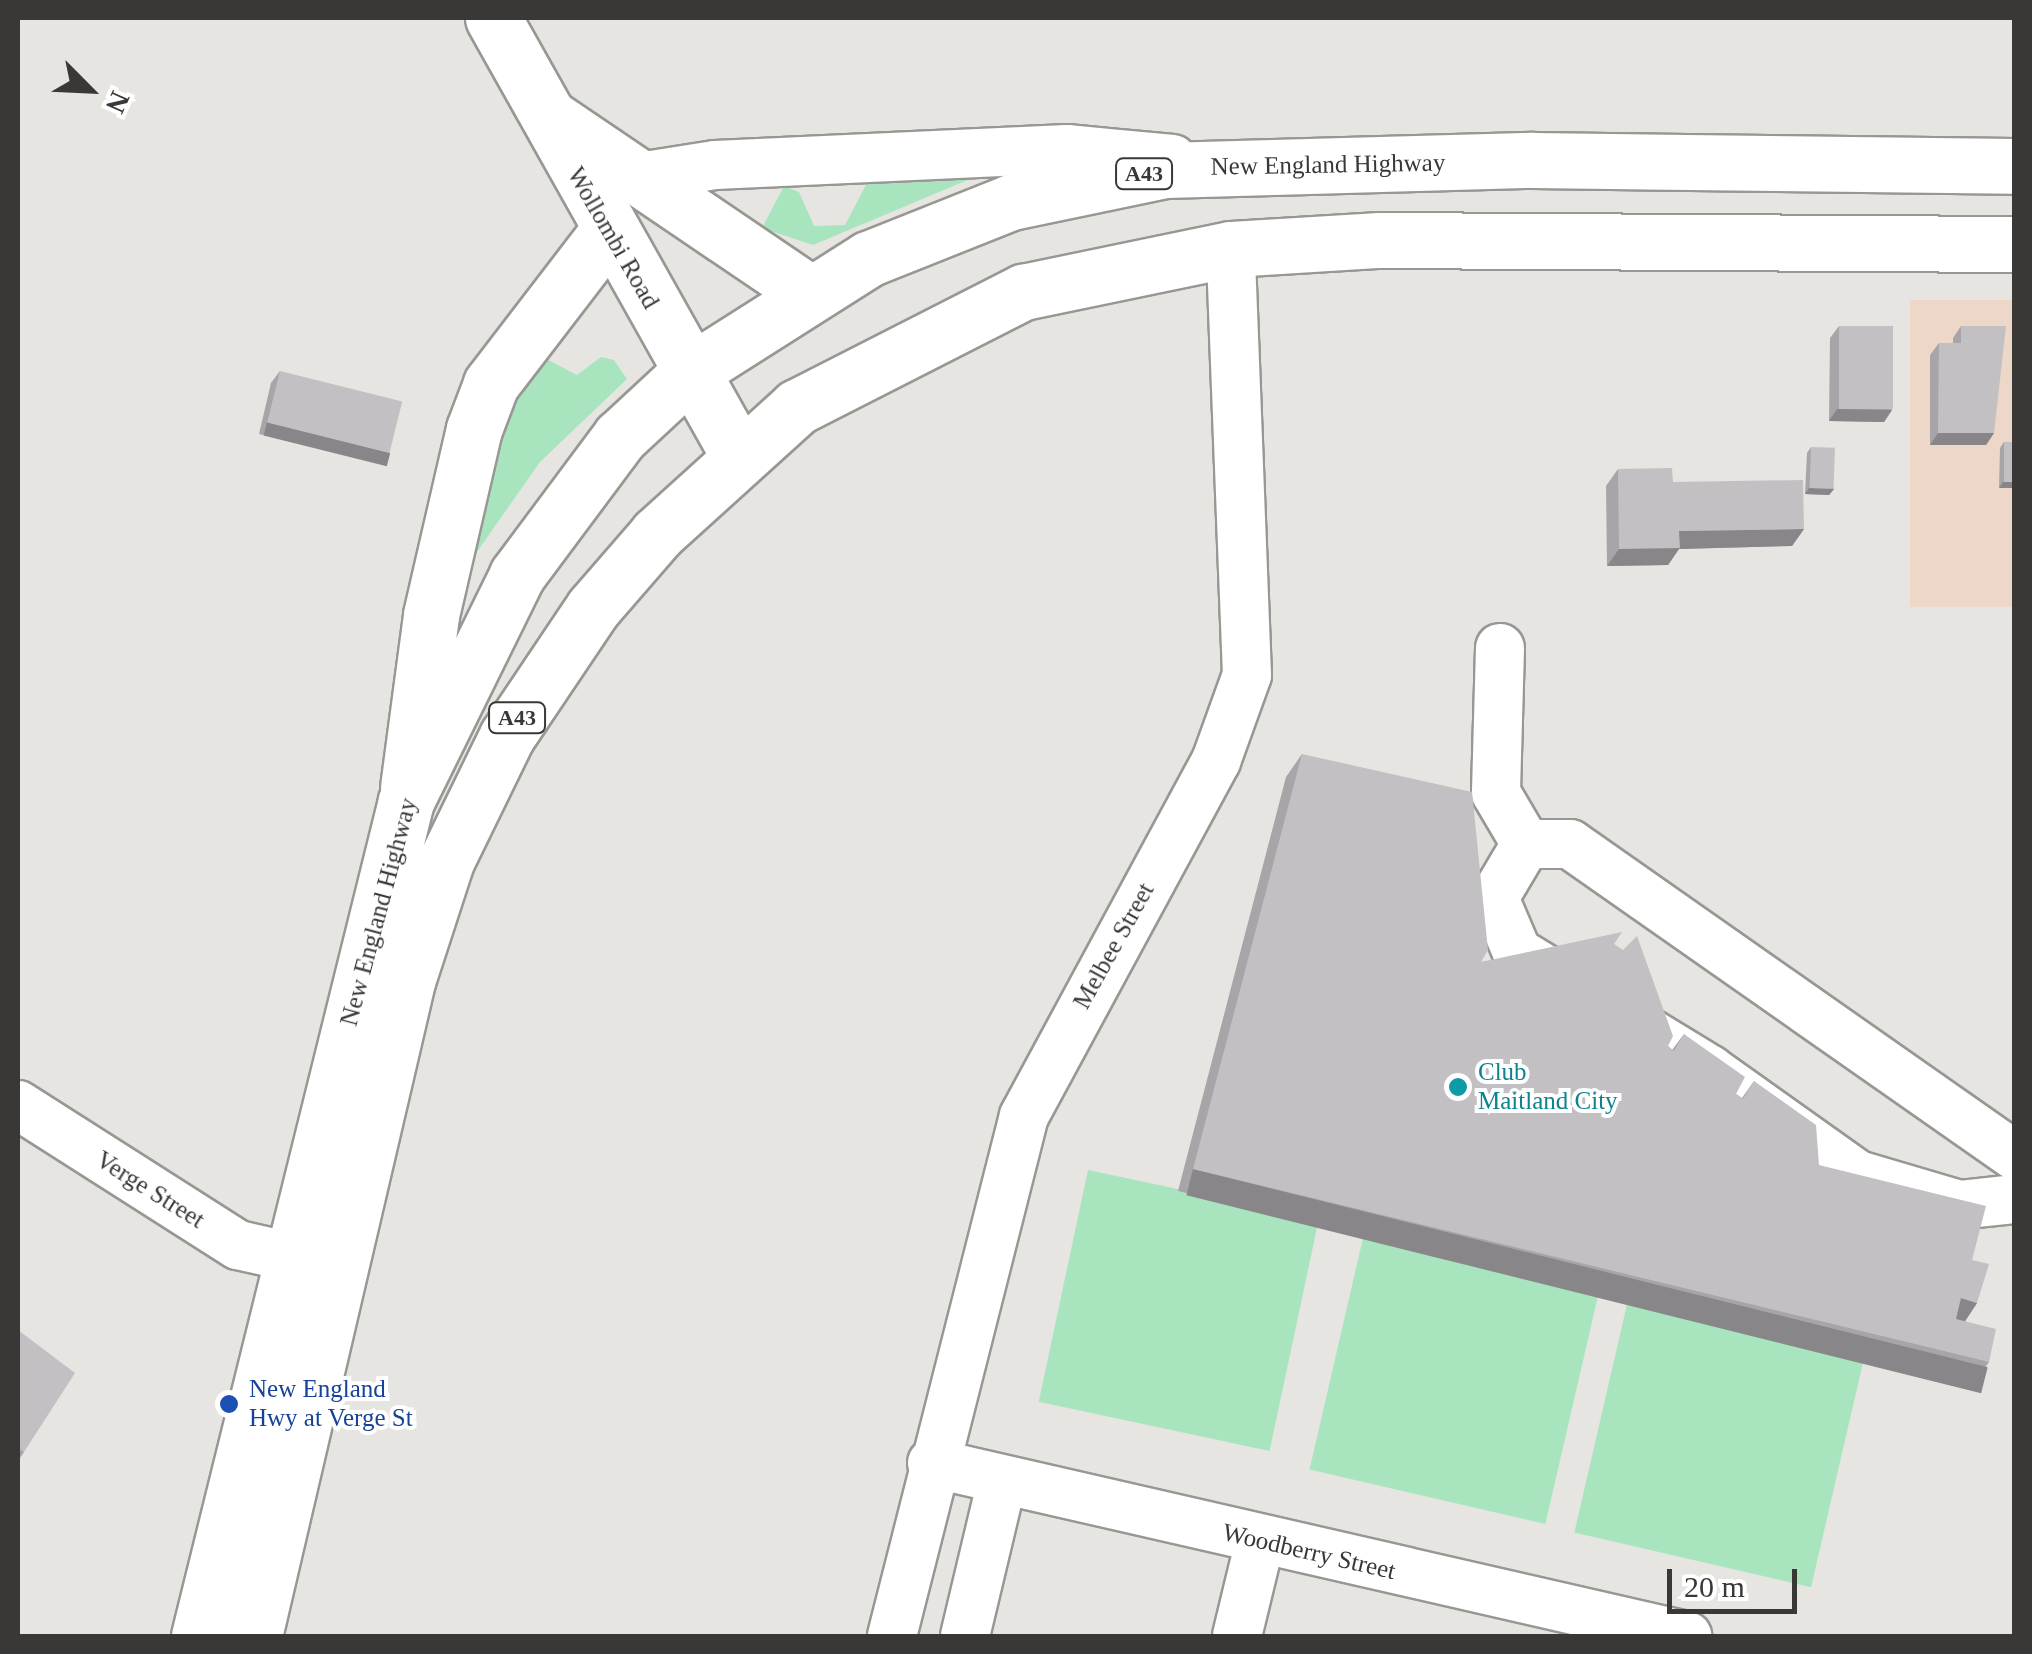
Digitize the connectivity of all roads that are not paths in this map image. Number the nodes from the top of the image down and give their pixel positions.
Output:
1 (493, 18) edge
2 (540, 111) junction
3 (1250, 166) junction
4 (2014, 166) edge
5 (639, 178) junction
6 (609, 230) junction
7 (2014, 244) edge
8 (1231, 248) junction
9 (806, 291) junction
10 (690, 372) junction
11 (739, 456) junction
12 (1500, 648) dead end
13 (406, 801) junction
14 (1526, 844) junction
15 (18, 1105) edge
16 (2014, 1155) edge
17 (2014, 1199) edge
18 (291, 1257) junction
19 (932, 1464) junction
20 (1002, 1481) junction
21 (1260, 1541) junction
22 (199, 1636) edge
23 (254, 1636) edge
24 (892, 1636) edge
25 (965, 1636) edge
26 (1236, 1636) edge
27 (1687, 1636) edge

1 - 2 main road, Wollombi Road
2 - 5 main road
2 - 6 main road, Wollombi Road
3 - 4 main road, New England Highway / A43
3 - 5 street
3 - 9 main road, New England Highway / A43
5 - 9 main road
6 - 10 main road, Wollombi Road
6 - 13 main road
7 - 8 main road, New England Highway / A43
8 - 11 main road, New England Highway / A43
8 - 19 street, Melbee Street
9 - 10 main road, New England Highway / A43
10 - 11 main road, Wollombi Road
10 - 13 main road, New England Highway / A43
11 - 23 main road, New England Highway / A43
12 - 14 street
13 - 18 main road, New England Highway / A43
14 - 16 street
14 - 17 street
15 - 18 street, Verge Street
18 - 22 main road, New England Highway / A43
19 - 20 street, Woodberry Street
19 - 24 street, Melbee Street
20 - 21 street, Woodberry Street
20 - 25 street
21 - 26 street
21 - 27 street, Woodberry Street

